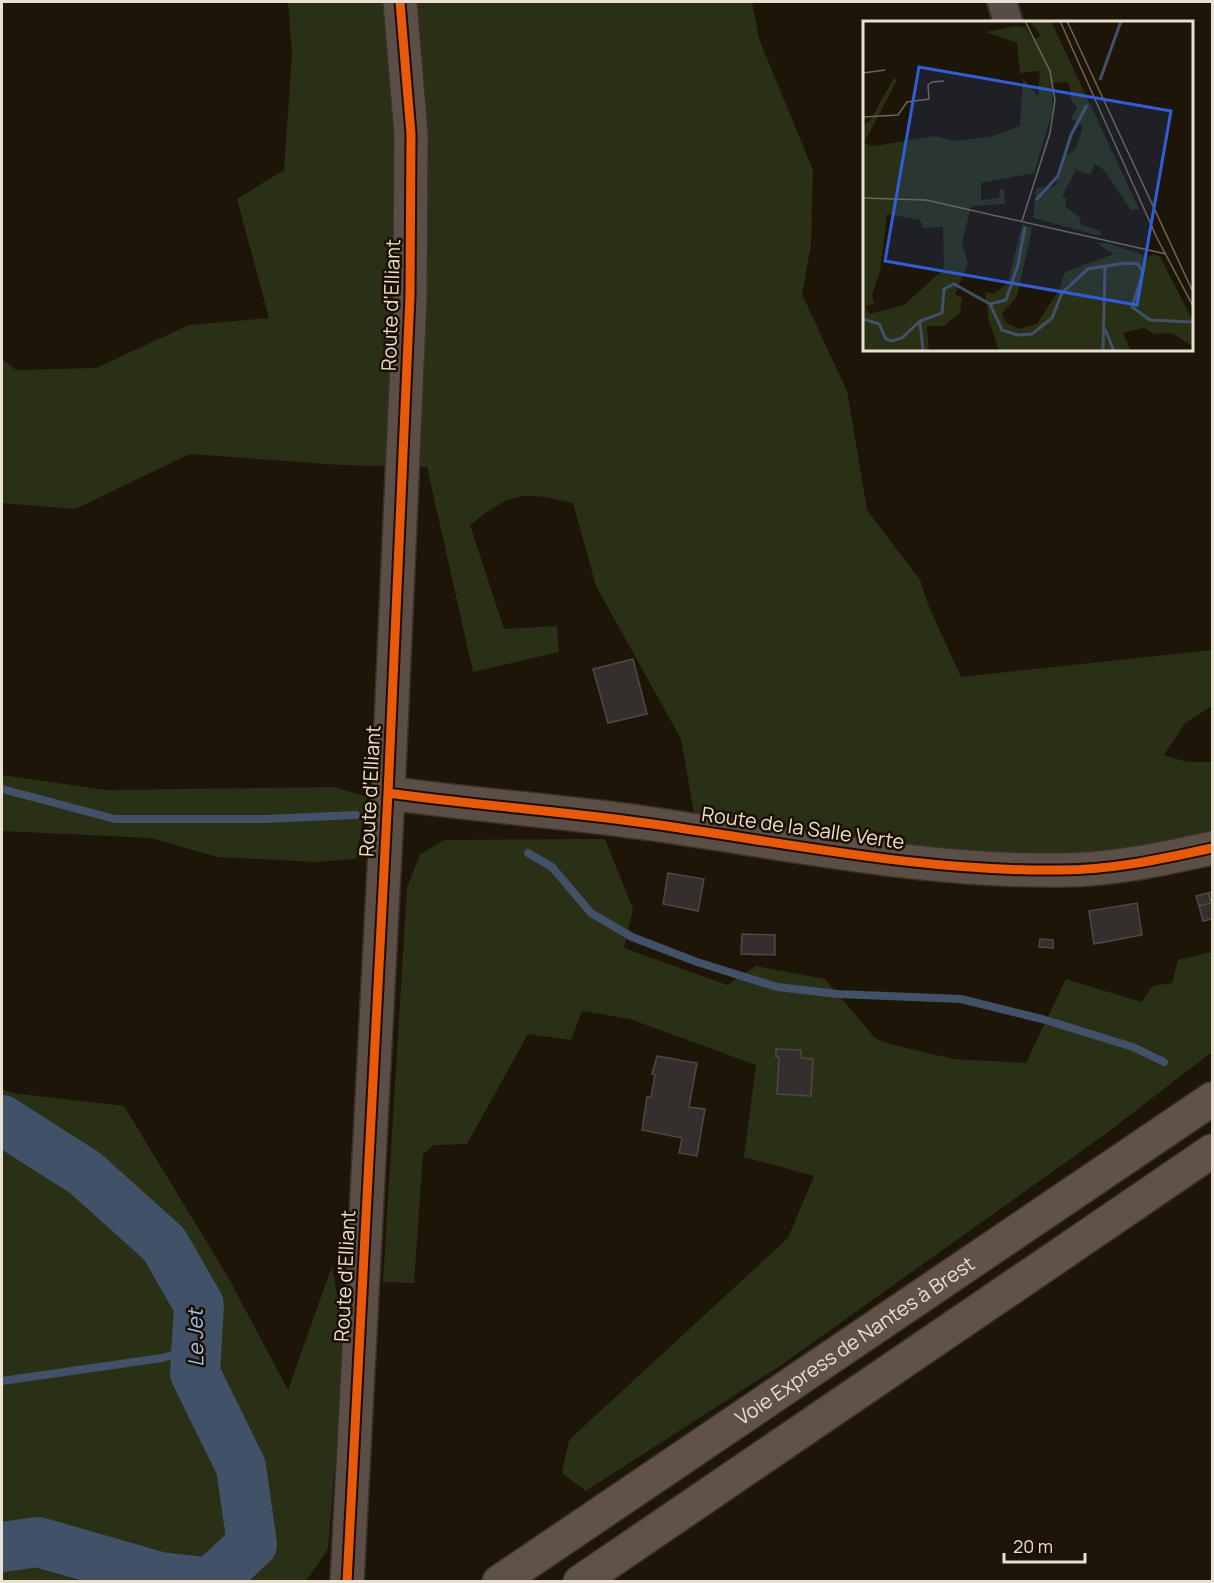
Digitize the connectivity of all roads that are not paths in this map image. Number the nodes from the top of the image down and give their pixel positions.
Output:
1 (400, 2) edge
2 (1002, 2) edge
3 (1008, 21) edge
4 (388, 793) junction
5 (1212, 848) edge
6 (1212, 1099) edge
7 (1212, 1151) edge
8 (347, 1581) edge
9 (499, 1581) edge
10 (580, 1581) edge

1 - 4 street, Route d'Elliant
2 - 3 street
4 - 5 street, Route de la Salle Verte
4 - 8 street, Route d'Elliant
6 - 9 highway, Voie Express de Nantes à Brest
7 - 10 highway

